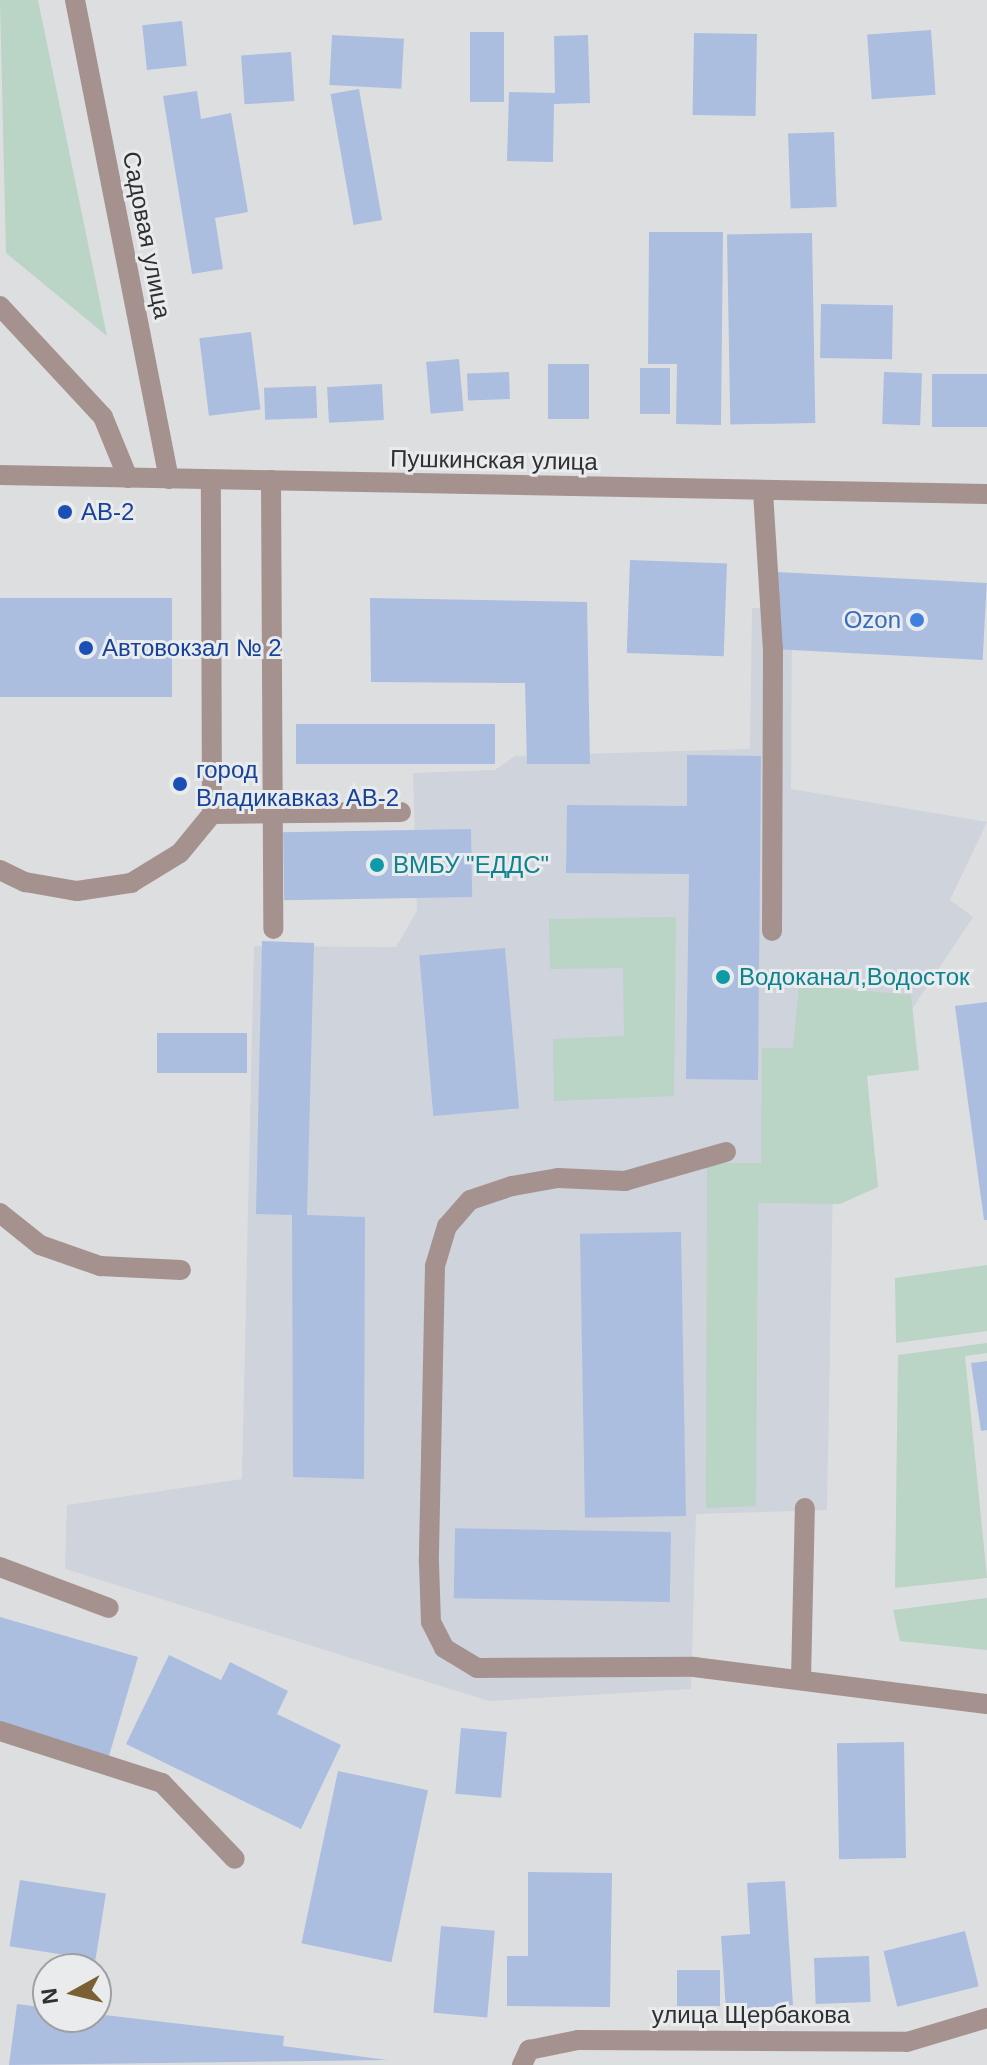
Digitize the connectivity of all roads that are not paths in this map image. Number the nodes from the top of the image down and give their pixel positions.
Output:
1 (75, 0) edge
2 (0, 306) edge
3 (0, 475) edge
4 (128, 478) junction
5 (169, 479) junction
6 (211, 480) junction
7 (271, 480) junction
8 (763, 492) junction
9 (987, 494) edge
10 (401, 812) dead end
11 (212, 814) junction
12 (273, 815) junction
13 (0, 870) edge
14 (273, 929) dead end
15 (772, 931) dead end
16 (726, 1152) dead end
17 (0, 1213) edge
18 (181, 1270) dead end
19 (805, 1508) dead end
20 (0, 1567) edge
21 (109, 1608) dead end
22 (801, 1679) junction
23 (987, 1704) edge
24 (0, 1731) edge
25 (235, 1859) dead end
26 (987, 2018) edge
27 (522, 2065) edge

1 - 5 street, Садовая улица
2 - 4 street
3 - 4 street, Пушкинская улица
4 - 5 street, Пушкинская улица
5 - 6 street, Пушкинская улица
6 - 7 street, Пушкинская улица
6 - 11 street
7 - 8 street, Пушкинская улица
7 - 12 street
8 - 9 street, Пушкинская улица
8 - 15 street
10 - 12 street
11 - 12 street
11 - 13 street
12 - 14 street
16 - 22 street
17 - 18 street
19 - 22 street
20 - 21 street
22 - 23 street
24 - 25 street
26 - 27 street, улица Щербакова

